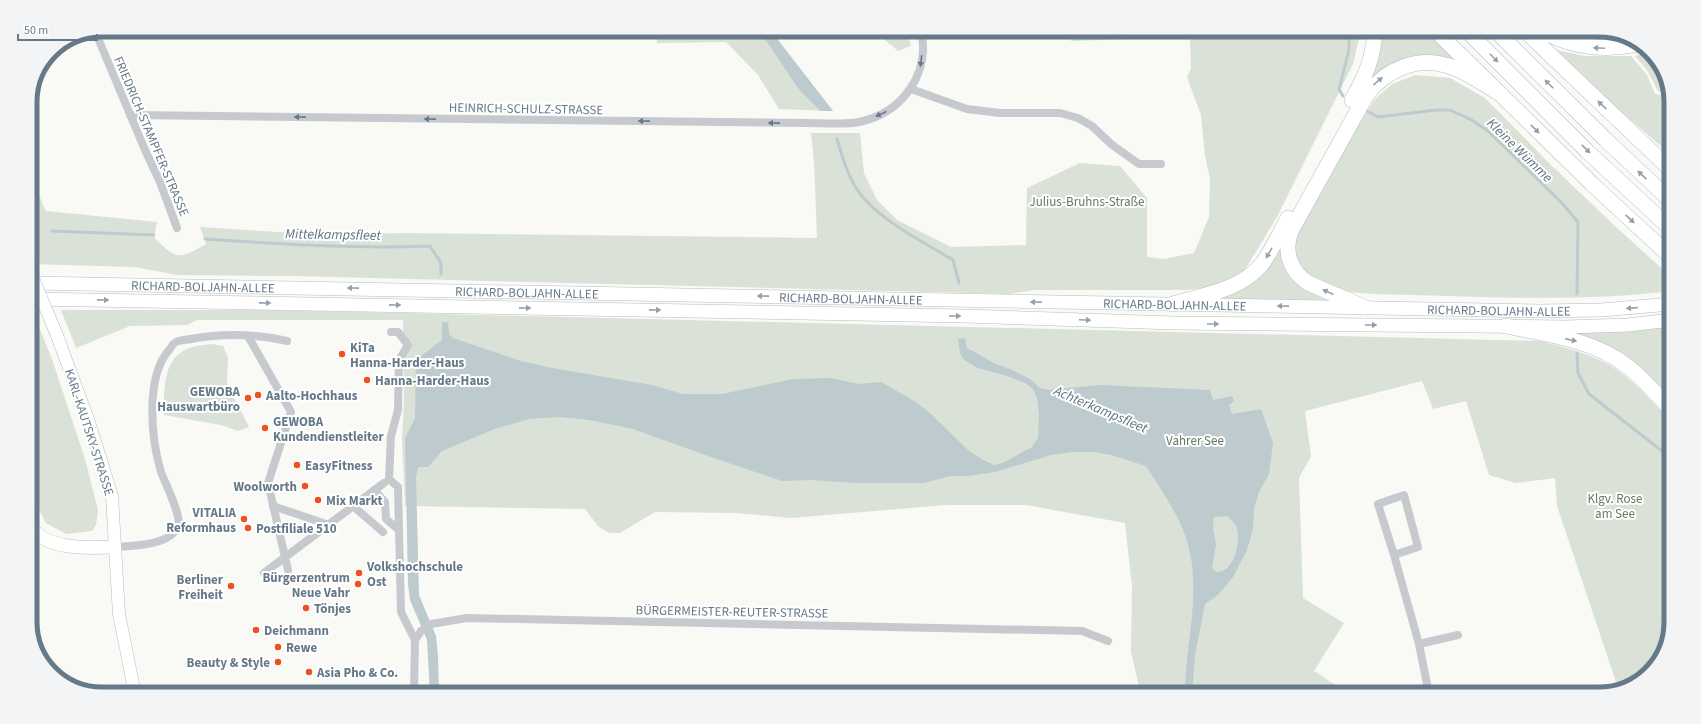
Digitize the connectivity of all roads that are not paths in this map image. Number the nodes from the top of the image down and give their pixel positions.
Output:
1 (922, 37) edge
2 (1374, 37) edge
3 (1442, 37) edge
4 (1473, 37) edge
5 (1502, 37) edge
6 (1531, 37) edge
7 (1555, 37) edge
8 (98, 38) edge
9 (1630, 45) edge
10 (911, 89) junction
11 (1498, 92) junction
12 (130, 115) junction
13 (1664, 163) edge
14 (1161, 164) dead end
15 (1664, 194) edge
16 (1664, 223) edge
17 (177, 228) dead end
18 (1664, 251) edge
19 (37, 282) edge
20 (37, 288) edge
21 (37, 299) edge
22 (1173, 304) junction
23 (1664, 305) edge
24 (1364, 307) junction
25 (1664, 321) edge
26 (1506, 326) junction
27 (391, 332) dead end
28 (248, 336) junction
29 (288, 341) dead end
30 (1664, 403) edge
31 (384, 483) dead end
32 (374, 490) junction
33 (273, 506) junction
34 (353, 506) junction
35 (329, 525) junction
36 (399, 530) junction
37 (383, 532) dead end
38 (37, 533) edge
39 (114, 547) junction
40 (1394, 555) junction
41 (285, 558) junction
42 (288, 570) dead end
43 (264, 574) dead end
44 (1458, 635) dead end
45 (415, 640) junction
46 (1108, 641) dead end
47 (1419, 644) junction
48 (134, 687) edge
49 (414, 687) edge
50 (1428, 687) edge

1 -> 10 street
2 -> 22 highway
3 - 11 highway
4 -> 16 highway
15 -> 5 highway
13 -> 6 highway
9 -> 7 highway
8 - 12 street, FRIEDRICH-STAMPFER-STRASSE
10 -> 12 street, HEINRICH-SCHULZ-STRASSE
10 - 14 street
11 -> 18 highway
24 -> 11 highway
12 - 17 street, FRIEDRICH-STAMPFER-STRASSE
22 -> 19 main road, RICHARD-BOLJAHN-ALLEE
20 - 39 street, KARL-KAUTSKY-STRASSE, bridge
21 -> 26 main road, RICHARD-BOLJAHN-ALLEE
24 -> 22 main road, RICHARD-BOLJAHN-ALLEE
23 -> 24 main road, RICHARD-BOLJAHN-ALLEE
25 - 26 main road, RICHARD-BOLJAHN-ALLEE
26 -> 30 highway
27 - 36 street
28 - 29 street
28 - 33 street
28 - 39 street
31 - 32 street
32 - 34 street
32 - 36 street
33 - 35 street
33 - 41 street
34 - 35 street
34 - 37 street
35 - 41 street
36 - 45 street
38 - 39 main road
39 - 48 street, KARL-KAUTSKY-STRASSE
40 - 40 street
40 - 47 street
41 - 42 street
41 - 43 street
44 - 47 street
45 - 46 street, BÜRGERMEISTER-REUTER-STRASSE
45 - 49 street
47 - 50 street

